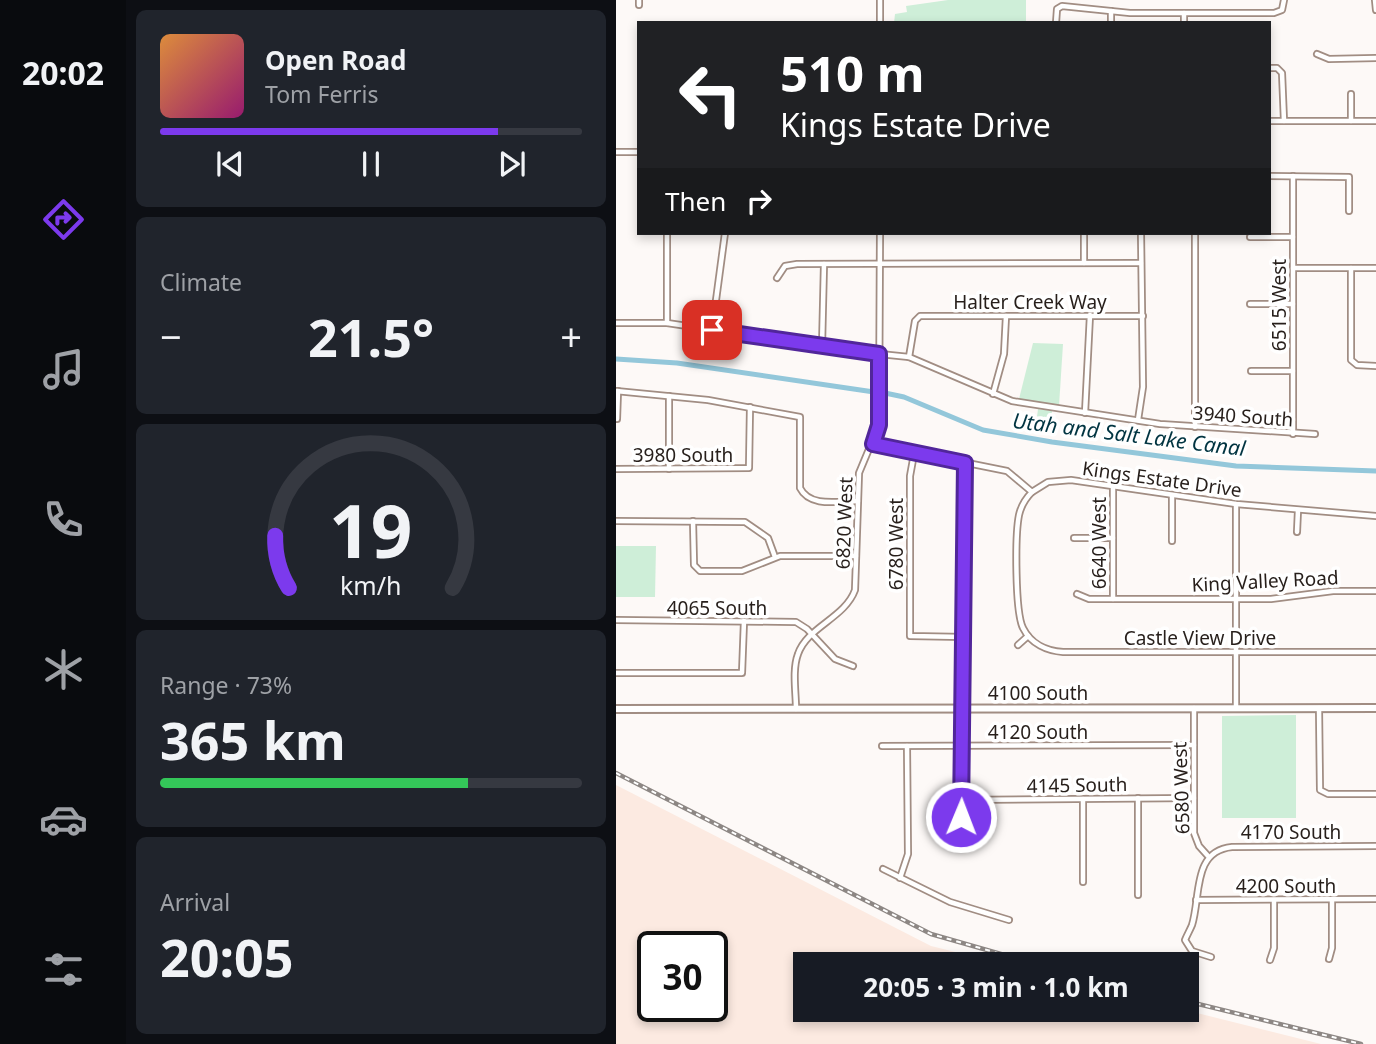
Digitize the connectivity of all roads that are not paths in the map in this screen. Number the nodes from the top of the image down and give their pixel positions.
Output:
1 (880, 0) edge
2 (1284, 0) edge
3 (1375, 0) edge
4 (1376, 9) edge
5 (1111, 11) junction
6 (1184, 13) junction
7 (880, 21) edge
8 (1056, 21) edge
9 (1111, 21) edge
10 (1184, 21) edge
11 (1317, 54) dead end
12 (1376, 58) edge
13 (1271, 68) edge
14 (1351, 94) dead end
15 (1271, 121) edge
16 (1284, 121) junction
17 (1351, 121) junction
18 (1376, 121) edge
19 (616, 152) edge
20 (637, 152) edge
21 (1271, 176) edge
22 (1293, 176) junction
23 (1349, 211) dead end
24 (667, 235) edge
25 (725, 235) edge
26 (880, 235) edge
27 (1084, 235) edge
28 (1141, 235) edge
29 (1195, 235) edge
30 (1250, 237) dead end
31 (1293, 237) junction
32 (1141, 262) junction
33 (880, 263) junction
34 (1084, 263) junction
35 (824, 264) junction
36 (1293, 268) junction
37 (1351, 268) junction
38 (1376, 268) edge
39 (777, 278) dead end
40 (1250, 304) dead end
41 (1293, 304) junction
42 (1090, 315) junction
43 (1006, 316) junction
44 (1143, 316) junction
45 (616, 323) edge
46 (667, 323) junction
47 (712, 330) junction
48 (822, 346) junction
49 (879, 354) junction
50 (909, 357) junction
51 (1376, 366) edge
52 (1251, 371) dead end
53 (1293, 371) junction
54 (617, 391) edge
55 (993, 394) junction
56 (669, 396) junction
57 (750, 407) junction
58 (1085, 413) junction
59 (617, 418) edge
60 (1138, 420) junction
61 (1195, 427) junction
62 (1293, 434) junction
63 (1315, 434) dead end
64 (873, 444) junction
65 (914, 453) junction
66 (965, 463) junction
67 (616, 469) edge
68 (669, 469) junction
69 (1113, 486) junction
70 (1032, 492) junction
71 (1172, 495) junction
72 (858, 501) junction
73 (1236, 504) junction
74 (1298, 510) junction
75 (1376, 516) edge
76 (616, 521) edge
77 (693, 521) junction
78 (1297, 532) dead end
79 (1074, 538) dead end
80 (1113, 538) junction
81 (1172, 541) dead end
82 (856, 556) junction
83 (775, 557) junction
84 (1376, 591) edge
85 (1077, 594) dead end
86 (1113, 599) junction
87 (1236, 599) junction
88 (616, 620) edge
89 (744, 621) junction
90 (813, 635) junction
91 (964, 636) junction
92 (1028, 636) junction
93 (1018, 645) dead end
94 (1236, 652) junction
95 (1376, 652) edge
96 (853, 666) dead end
97 (616, 673) edge
98 (1194, 708) junction
99 (1236, 708) junction
100 (1319, 708) junction
101 (1376, 708) edge
102 (616, 709) edge
103 (796, 709) junction
104 (963, 709) junction
105 (1194, 745) junction
106 (882, 746) dead end
107 (907, 746) junction
108 (962, 746) junction
109 (1376, 794) edge
110 (1138, 798) junction
111 (1194, 798) junction
112 (1083, 799) junction
113 (961, 800) junction
114 (962, 845) dead end
115 (1376, 846) edge
116 (1208, 856) junction
117 (883, 869) dead end
118 (900, 878) junction
119 (1083, 882) dead end
120 (1138, 895) dead end
121 (1376, 899) edge
122 (1196, 900) junction
123 (1274, 900) junction
124 (1332, 900) junction
125 (1009, 920) dead end
126 (1211, 957) dead end
127 (1329, 959) dead end
128 (1270, 960) dead end

1 - 7 street
2 - 6 street
3 - 4 street
5 - 6 street
5 - 8 street
5 - 9 street
6 - 10 street
11 - 12 street
13 - 16 street
14 - 17 street
15 - 16 street
16 - 17 street
17 - 18 street
19 - 20 street
21 - 22 street
22 - 23 street
22 - 31 street, 6515 West
24 - 46 street
25 - 47 street
26 - 33 street, 6820 West
27 - 34 street
28 - 32 street
29 - 61 street
30 - 31 street
31 - 36 street, 6515 West
32 - 34 street
32 - 44 street
33 - 34 street
33 - 35 street
33 - 49 street, 6820 West
35 - 39 street
35 - 48 street
36 - 37 street
36 - 41 street, 6515 West
37 - 38 street
37 - 51 street
40 - 41 street
41 - 53 street, 6515 West
42 - 43 street, Halter Creek Way
42 - 44 street, Halter Creek Way
42 - 58 street
43 - 50 street, Halter Creek Way
43 - 55 street
44 - 60 street
45 - 46 street, 3940 South
46 - 47 street, 3940 South
47 - 48 street, 3940 South
48 - 49 street, 3940 South
49 - 50 street, 3940 South
49 - 64 street, 6820 West
50 - 55 street, 3940 South
52 - 53 street
53 - 62 street, 6515 West
54 - 56 street
54 - 59 street
55 - 58 street, 3940 South
56 - 57 street
56 - 68 street
57 - 68 street, 3980 South
57 - 72 street
58 - 60 street, 3940 South
60 - 61 street, 3940 South
61 - 62 street, 3940 South
62 - 63 street, 3940 South
64 - 65 street
64 - 72 street, 6820 West
65 - 66 street
65 - 91 street, 6780 West
66 - 70 street
66 - 91 street
67 - 68 street, 3980 South
69 - 70 street, Kings Estate Drive
69 - 71 street, Kings Estate Drive
69 - 80 street, 6640 West
70 - 92 street
71 - 73 street, Kings Estate Drive
71 - 81 street
72 - 82 street, 6820 West
73 - 74 street, Kings Estate Drive
73 - 87 street
74 - 75 street, Kings Estate Drive
74 - 78 street
76 - 77 street
77 - 83 street
77 - 83 street
79 - 80 street
80 - 86 street, 6640 West
82 - 83 street
82 - 90 street, 6820 West
84 - 87 street, King Valley Road
85 - 86 street, King Valley Road
86 - 87 street, King Valley Road
87 - 94 street
88 - 89 street, 4065 South
89 - 90 street, 4065 South
89 - 97 street
90 - 96 street
90 - 103 street, 6820 West
91 - 104 street
92 - 93 street
92 - 94 street, Castle View Drive
94 - 95 street, Castle View Drive
94 - 99 street
98 - 99 main road, 4100 South
98 - 104 main road, 4100 South
98 - 105 street, 6580 West
99 - 100 main road, 4100 South
100 - 101 main road, 4100 South
100 - 109 street
102 - 103 main road, 4100 South
103 - 104 main road, 4100 South
104 - 108 street
105 - 108 street, 4120 South
105 - 111 street, 6580 West
106 - 107 street, 4120 South
107 - 108 street, 4120 South
107 - 118 street
108 - 113 street
110 - 111 street, 4145 South
110 - 112 street, 4145 South
110 - 120 street
111 - 116 street, 6580 West
112 - 113 street, 4145 South
112 - 119 street
113 - 114 street
115 - 116 street, 4170 South
116 - 122 street, 6580 West
117 - 118 street
118 - 125 street
121 - 124 street, 4200 South
122 - 123 street, 4200 South
122 - 126 street, 6580 West
123 - 124 street, 4200 South
123 - 128 street
124 - 127 street

